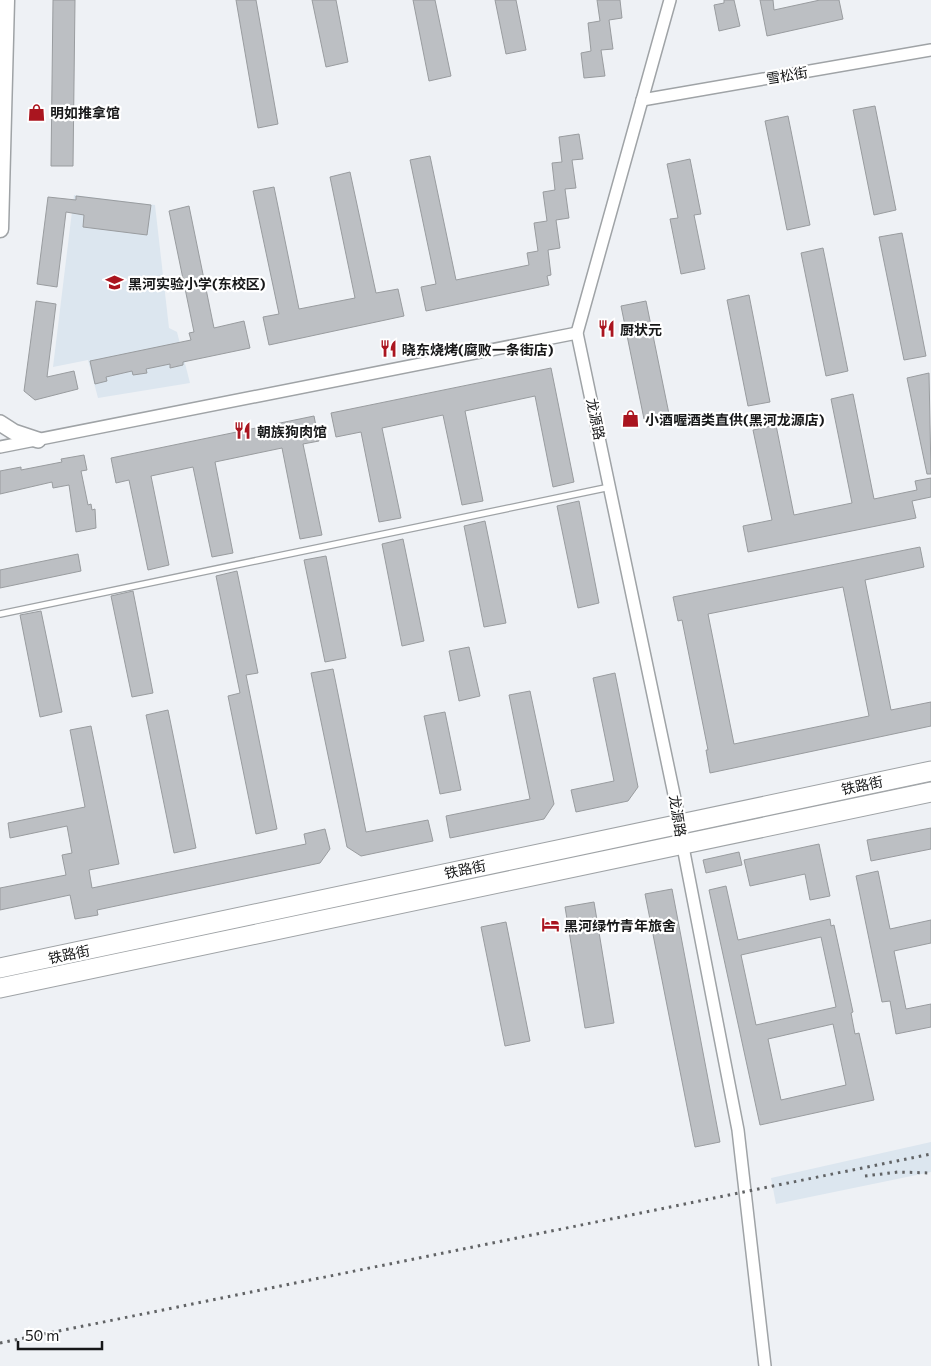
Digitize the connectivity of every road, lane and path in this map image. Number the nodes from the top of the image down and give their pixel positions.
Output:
1 (6, 0) edge
2 (670, 0) edge
3 (931, 50) edge
4 (642, 100) junction
5 (0, 229) edge
6 (577, 333) junction
7 (0, 423) edge
8 (38, 440) junction
9 (0, 448) edge
10 (611, 487) junction
11 (0, 614) edge
12 (931, 771) edge
13 (931, 792) edge
14 (680, 823) junction
15 (682, 845) junction
16 (0, 968) edge
17 (0, 988) edge
18 (765, 1366) edge

1 - 5 main road
2 - 4 street, 龙源路
3 - 4 street, 雪松街
4 - 6 street, 龙源路
6 - 8 street
6 - 10 street, 龙源路
7 - 8 street
8 - 9 street
10 - 11 lane
10 - 14 street, 龙源路
12 - 14 main road, 铁路街
13 - 15 main road, 铁路街
14 - 15 street, 龙源路
14 - 16 main road, 铁路街
15 - 17 main road, 铁路街
15 - 18 street, 龙源路

